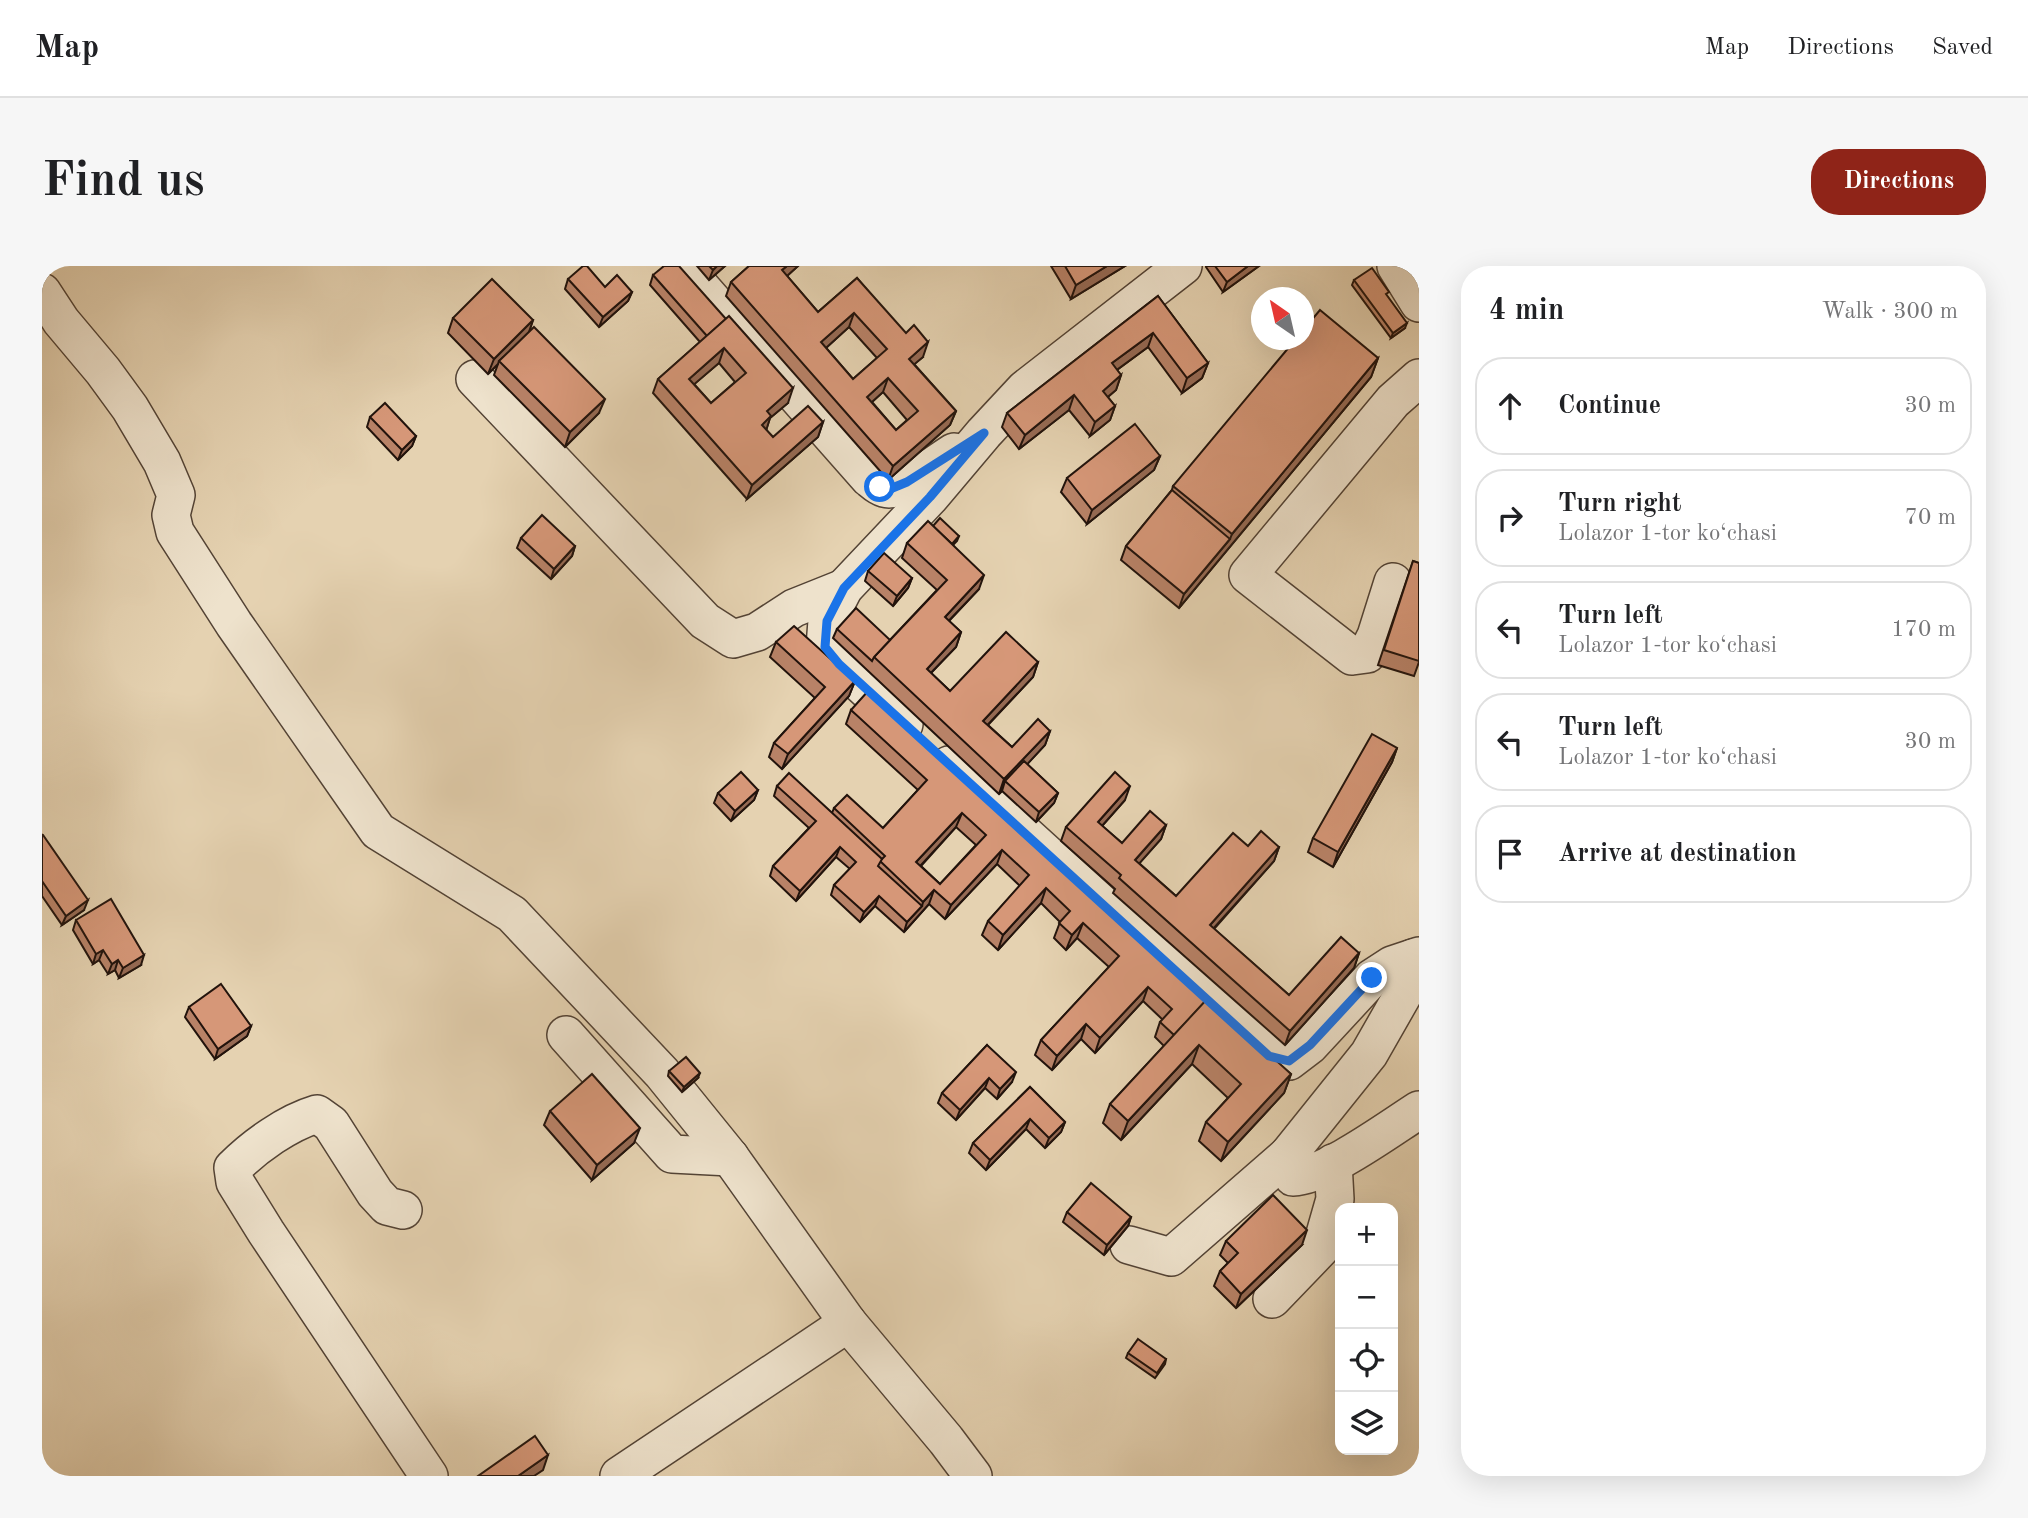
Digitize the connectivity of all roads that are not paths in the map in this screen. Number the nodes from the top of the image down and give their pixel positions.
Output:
1 (682, 266) edge
2 (1183, 266) edge
3 (1396, 266) edge
4 (42, 292) edge
5 (1419, 303) edge
6 (1419, 378) edge
7 (475, 379) dead end
8 (984, 433) junction
9 (1393, 582) dead end
10 (844, 588) junction
11 (1416, 957) edge
12 (566, 1035) dead end
13 (1419, 1110) edge
14 (1288, 1155) junction
15 (730, 1157) junction
16 (1333, 1163) junction
17 (403, 1210) dead end
18 (1129, 1245) dead end
19 (1272, 1299) dead end
20 (848, 1323) junction
21 (429, 1476) edge
22 (619, 1476) edge
23 (974, 1476) edge

1 - 8 street
2 - 8 street
3 - 5 street
4 - 15 street
6 - 9 street
7 - 10 street
8 - 10 street
10 - 11 street
11 - 14 street
12 - 15 street
13 - 16 street
14 - 16 street
14 - 18 street
15 - 20 street
16 - 19 street
17 - 21 street
20 - 22 street
20 - 23 street

